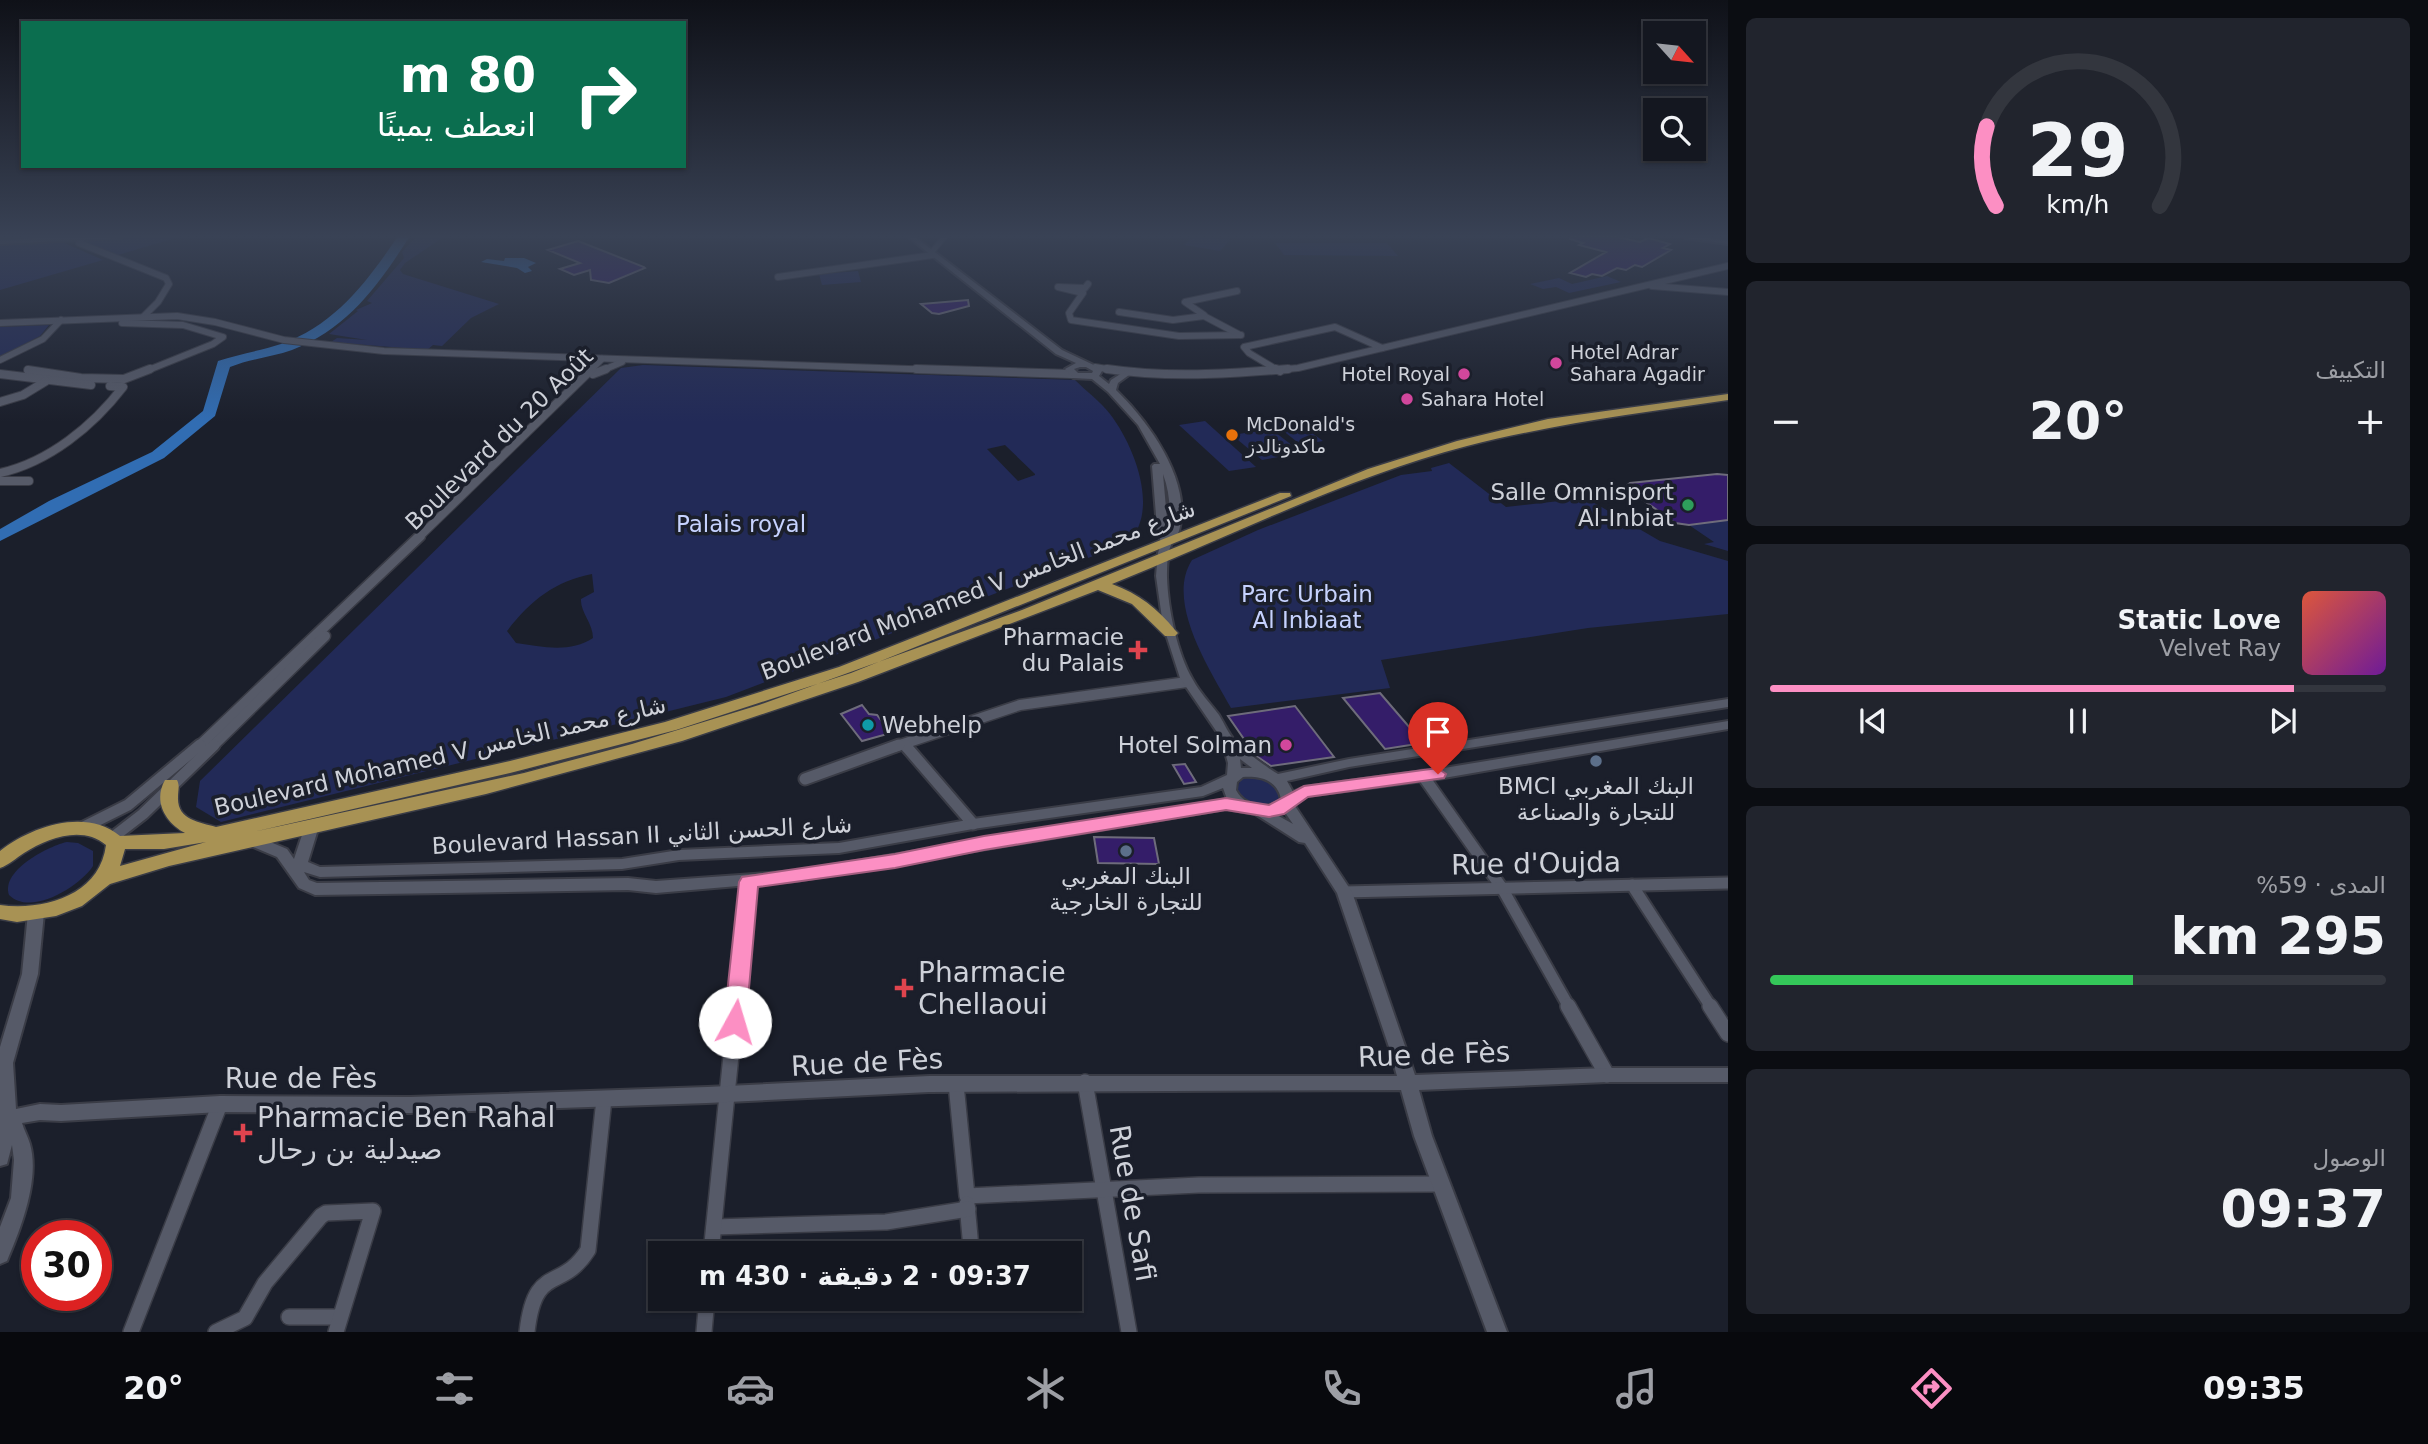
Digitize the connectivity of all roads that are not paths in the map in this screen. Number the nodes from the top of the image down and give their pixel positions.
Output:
1 (161, 298) edge
2 (989, 298) edge
3 (1079, 298) edge
4 (1203, 298) edge
5 (1592, 298) edge
6 (1119, 312) dead end
7 (144, 316) junction
8 (1204, 316) junction
9 (61, 320) junction
10 (0, 323) edge
11 (115, 323) dead end
12 (135, 323) junction
13 (1241, 335) junction
14 (1256, 343) junction
15 (1382, 348) junction
16 (1059, 352) junction
17 (570, 358) junction
18 (605, 359) junction
19 (0, 360) edge
20 (630, 360) junction
21 (28, 370) dead end
22 (1072, 371) junction
23 (1094, 371) junction
24 (1280, 371) junction
25 (0, 374) edge
26 (590, 374) junction
27 (1143, 374) junction
28 (1125, 375) junction
29 (46, 381) junction
30 (1728, 389) edge
31 (1112, 390) junction
32 (1728, 397) edge
33 (0, 402) edge
34 (0, 473) edge
35 (0, 481) edge
36 (29, 481) dead end
37 (1162, 553) junction
38 (1095, 584) junction
39 (1170, 633) junction
40 (1187, 682) junction
41 (1728, 703) edge
42 (1728, 725) edge
43 (672, 732) junction
44 (1229, 743) junction
45 (904, 744) junction
46 (1423, 776) junction
47 (1273, 777) junction
48 (1232, 778) junction
49 (805, 779) dead end
50 (171, 784) junction
51 (1287, 802) junction
52 (1252, 809) junction
53 (973, 824) junction
54 (312, 826) junction
55 (82, 828) junction
56 (219, 833) junction
57 (114, 840) junction
58 (250, 840) junction
59 (1311, 842) junction
60 (9, 849) edge
61 (0, 860) edge
62 (103, 878) junction
63 (749, 882) junction
64 (1728, 883) edge
65 (1632, 885) junction
66 (1502, 888) junction
67 (1344, 892) junction
68 (0, 912) edge
69 (36, 914) junction
70 (1728, 1034) edge
71 (1607, 1075) junction
72 (1728, 1075) edge
73 (1086, 1082) junction
74 (956, 1084) junction
75 (1409, 1084) junction
76 (727, 1095) junction
77 (604, 1099) junction
78 (220, 1104) junction
79 (8, 1118) junction
80 (0, 1158) edge
81 (1441, 1184) junction
82 (1105, 1191) junction
83 (967, 1203) junction
84 (713, 1227) junction
85 (712, 1241) edge
86 (970, 1241) edge
87 (0, 1254) edge
88 (706, 1311) edge
89 (289, 1317) dead end
90 (243, 1325) edge
91 (338, 1325) edge
92 (131, 1332) edge
93 (216, 1332) edge
94 (527, 1332) edge
95 (704, 1332) edge
96 (1129, 1332) edge
97 (1497, 1332) edge

1 - 7 street
2 - 16 street
3 - 13 street
4 - 8 street
5 - 15 street
6 - 8 street
7 - 9 street
7 - 12 street
7 - 17 street
8 - 13 street
9 - 10 street
9 - 19 street
11 - 12 street
12 - 21 street
13 - 14 street
14 - 15 street
14 - 24 street
15 - 24 street
16 - 22 street
16 - 23 street
17 - 18 street
17 - 26 street
18 - 20 street, Boulevard du 20 Août
18 - 26 street, Boulevard du 20 Août
20 - 22 street, Boulevard du 20 Août
20 - 26 street
22 - 23 street
22 - 37 street
23 - 27 street
23 - 28 street
23 - 31 street
24 - 27 street
25 - 29 street
26 - 50 street, Boulevard du 20 Août
26 - 55 street, Boulevard du 20 Août
27 - 28 street
28 - 31 street
29 - 33 street
29 - 34 street
30 - 37 main road, Boulevard Mohamed V شارع محمد الخامس
31 - 37 street
32 - 37 main road, Boulevard Mohamed V شارع محمد الخامس
35 - 36 street
37 - 38 main road, Boulevard Mohamed V شارع محمد الخامس
37 - 39 street
37 - 43 main road, Boulevard Mohamed V شارع محمد الخامس
38 - 39 main road
38 - 43 main road, Boulevard Mohamed V شارع محمد الخامس
39 - 40 street
40 - 44 street
40 - 45 street
41 - 47 street, Boulevard Hassan II شارع الحسن الثاني
42 - 46 street
43 - 54 main road, Boulevard Mohamed V شارع محمد الخامس
43 - 56 main road, Boulevard Mohamed V شارع محمد الخامس
44 - 47 street
44 - 48 street
45 - 49 street
45 - 53 street
46 - 51 street
46 - 66 street
47 - 48 street, Boulevard Hassan II شارع الحسن الثاني
47 - 51 street
48 - 52 street
48 - 53 street, Boulevard Hassan II شارع الحسن الثاني
50 - 56 main road
50 - 57 street, Boulevard du 20 Août
51 - 52 street
51 - 59 street
52 - 59 street
52 - 63 street, Boulevard Hassan II شارع الحسن الثاني
53 - 54 street, Boulevard Hassan II شارع الحسن الثاني
54 - 58 main road, Boulevard Mohamed V شارع محمد الخامس
55 - 57 main road, Boulevard Mohamed V شارع محمد الخامس
55 - 60 main road
56 - 57 main road, Boulevard Mohamed V شارع محمد الخامس
57 - 62 main road
58 - 62 main road, Boulevard Mohamed V شارع محمد الخامس
58 - 63 street, Boulevard Hassan II شارع الحسن الثاني
59 - 67 street
60 - 61 main road
62 - 69 main road
63 - 76 street
64 - 65 street, Rue d'Oujda
65 - 66 street, Rue d'Oujda
65 - 70 street
66 - 67 street, Rue d'Oujda
66 - 71 street
67 - 75 street
68 - 69 main road
69 - 79 street
71 - 72 street, Rue de Fès
71 - 75 street, Rue de Fès
73 - 74 street, Rue de Fès
73 - 75 street, Rue de Fès
73 - 82 street, Rue de Safi
74 - 76 street, Rue de Fès
74 - 83 street
75 - 81 street
76 - 77 street, Rue de Fès
76 - 84 street
77 - 78 street, Rue de Fès
77 - 94 street
78 - 79 street, Rue de Fès
78 - 92 street
79 - 80 street
79 - 87 street
81 - 82 street
81 - 97 street
82 - 83 street
82 - 96 street, Rue de Safi
83 - 84 street
83 - 86 street
84 - 85 street
88 - 95 street
89 - 91 street
90 - 91 street
90 - 93 street

